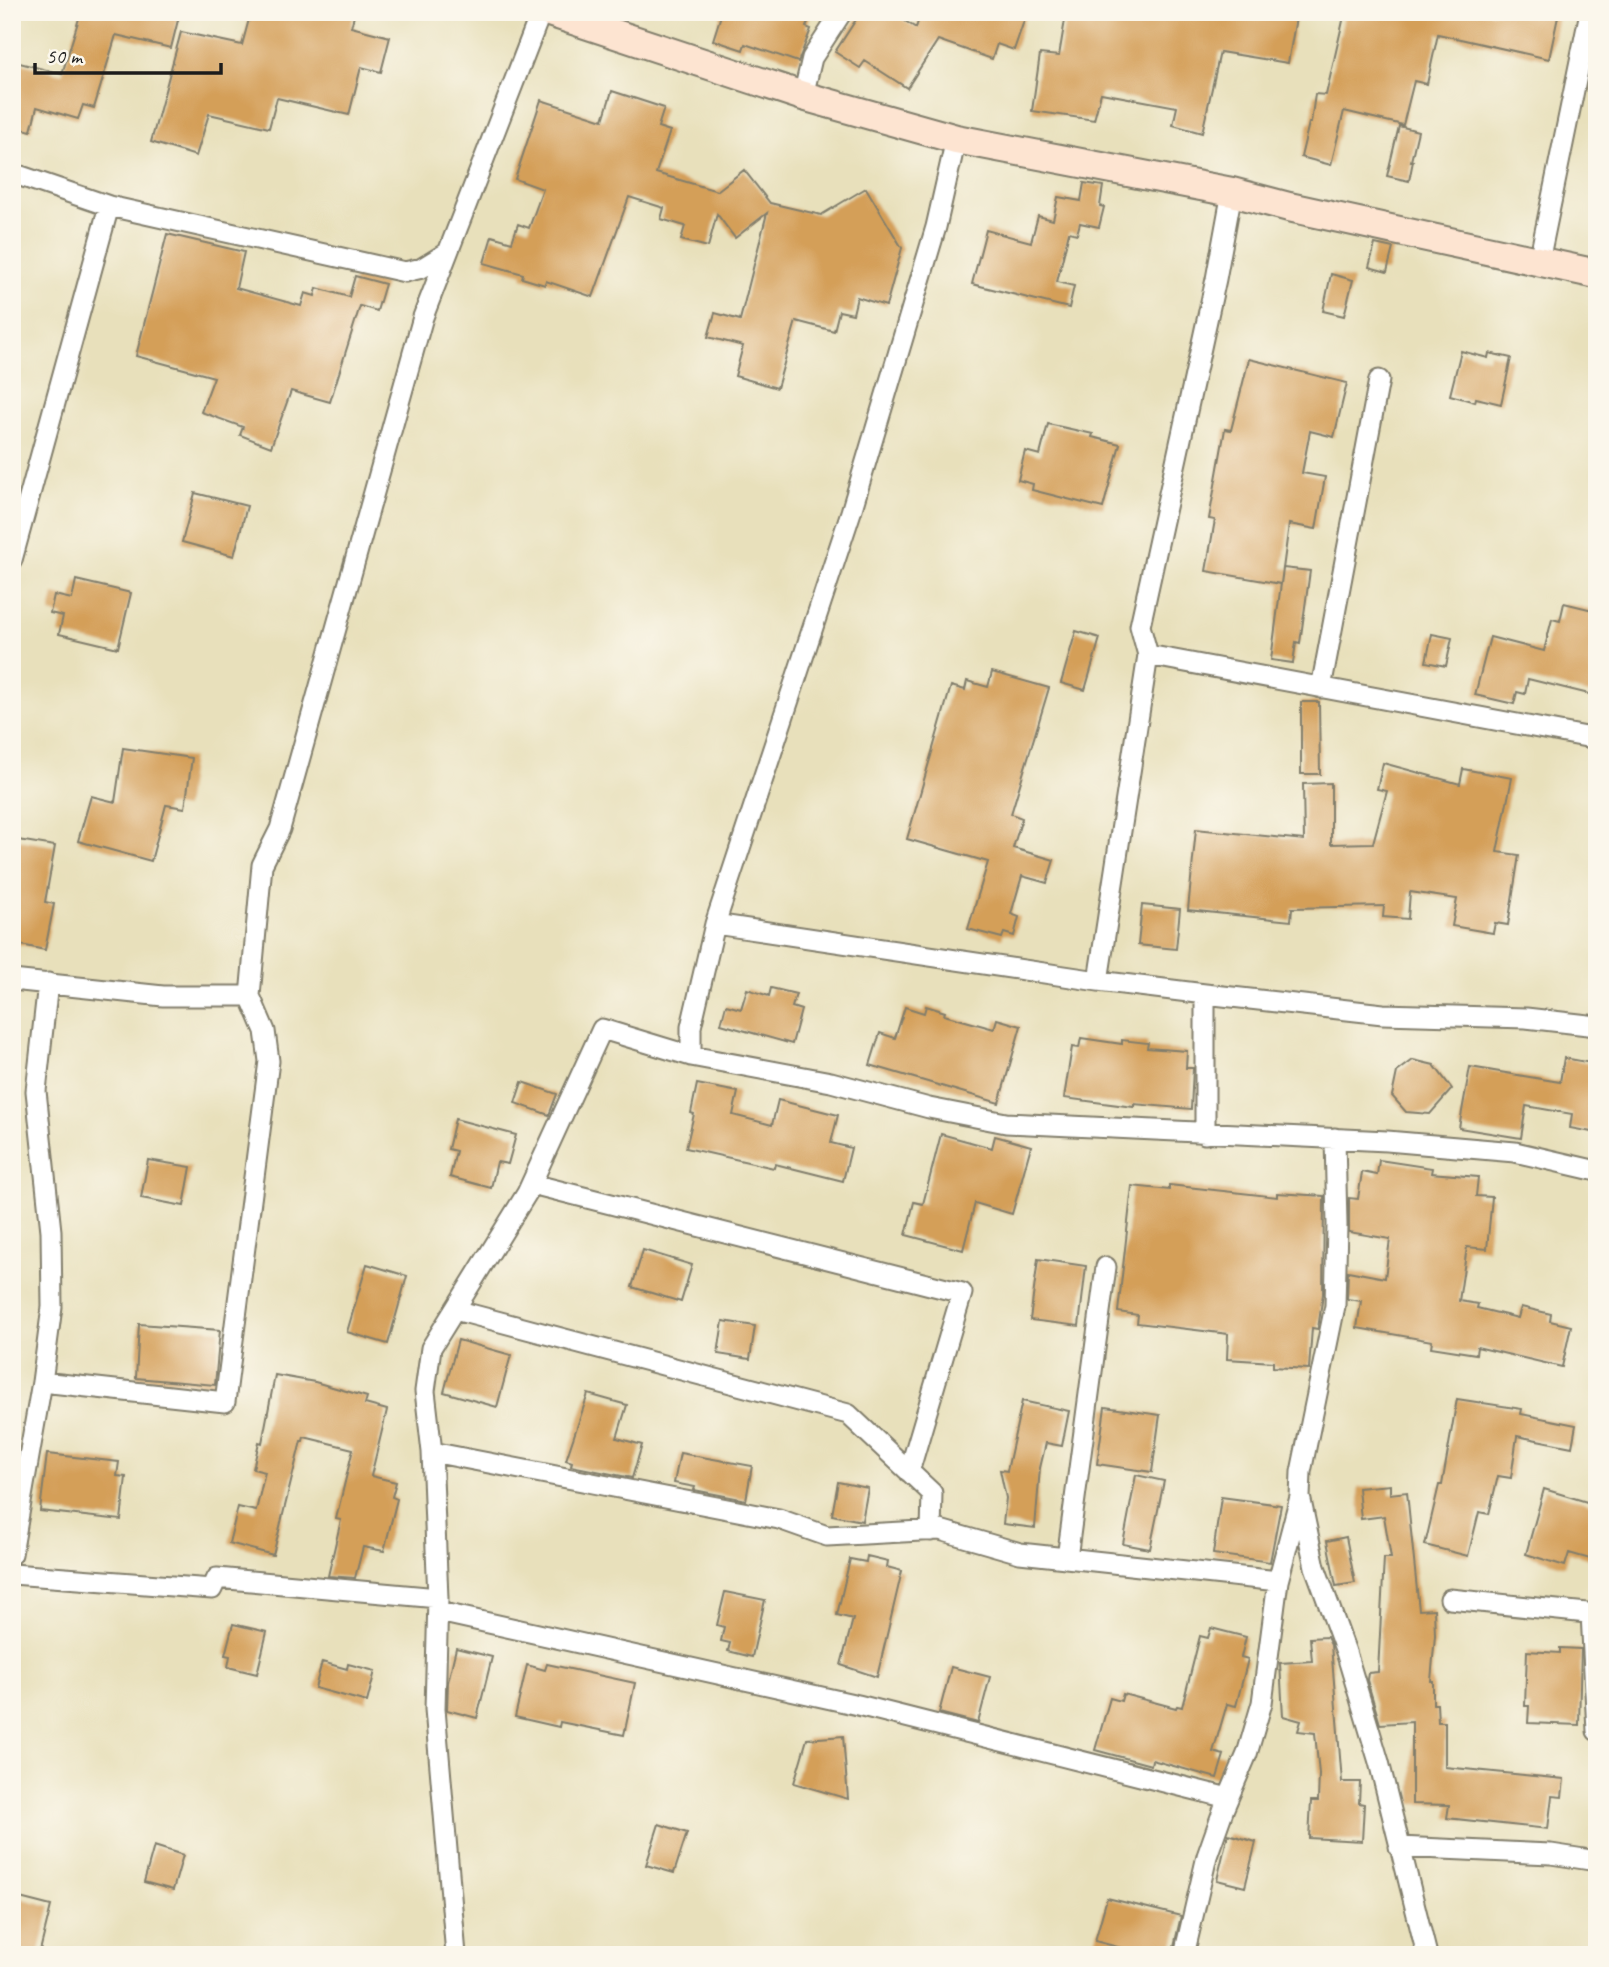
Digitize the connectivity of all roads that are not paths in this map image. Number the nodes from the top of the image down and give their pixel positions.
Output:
1 (541, 12) edge
2 (549, 12) edge
3 (842, 12) edge
4 (1590, 12) edge
5 (803, 96) junction
6 (956, 139) junction
7 (12, 173) edge
8 (1232, 192) junction
9 (109, 206) junction
10 (448, 252) junction
11 (1539, 261) junction
12 (1597, 274) edge
13 (1379, 380) dead end
14 (12, 560) edge
15 (1149, 655) junction
16 (1321, 688) junction
17 (1597, 739) edge
18 (715, 924) junction
19 (12, 980) edge
20 (1098, 981) junction
21 (48, 984) junction
22 (1205, 995) junction
23 (250, 996) junction
24 (1597, 1026) edge
25 (691, 1056) junction
26 (1205, 1134) junction
27 (1335, 1138) junction
28 (1597, 1171) edge
29 (532, 1184) junction
30 (1106, 1267) dead end
31 (454, 1310) junction
32 (42, 1382) junction
33 (21, 1451) edge
34 (432, 1452) junction
35 (909, 1472) junction
36 (1300, 1496) junction
37 (932, 1531) junction
38 (12, 1554) edge
39 (1068, 1558) junction
40 (12, 1574) edge
41 (1278, 1581) junction
42 (1450, 1599) dead end
43 (438, 1605) junction
44 (1594, 1614) edge
45 (1597, 1731) edge
46 (1228, 1798) junction
47 (1399, 1847) junction
48 (1597, 1861) edge
49 (456, 1955) edge
50 (1184, 1955) edge
51 (1427, 1955) edge

1 - 10 street
2 - 5 street
3 - 5 street
4 - 11 street
5 - 6 street
6 - 8 street
6 - 18 street
7 - 9 street
8 - 11 street
8 - 15 street
9 - 10 street
9 - 14 street
10 - 23 street
11 - 12 street
13 - 16 street
15 - 16 street
15 - 20 street
16 - 17 street
18 - 20 street
18 - 25 street
19 - 21 street
20 - 22 street
21 - 23 street
21 - 32 street
22 - 24 street
22 - 26 street
23 - 32 street
25 - 26 street
25 - 29 street
26 - 27 street
27 - 28 street
27 - 36 street
29 - 31 street
29 - 35 street
30 - 39 street
31 - 34 street
31 - 35 street
32 - 33 street
33 - 38 street
34 - 37 street
34 - 43 street
35 - 37 street
36 - 41 street
36 - 47 street
37 - 39 street
39 - 41 street
40 - 43 street
41 - 46 street
42 - 44 street
43 - 46 street
43 - 49 street
44 - 45 street
46 - 50 street
47 - 48 street
47 - 51 street

